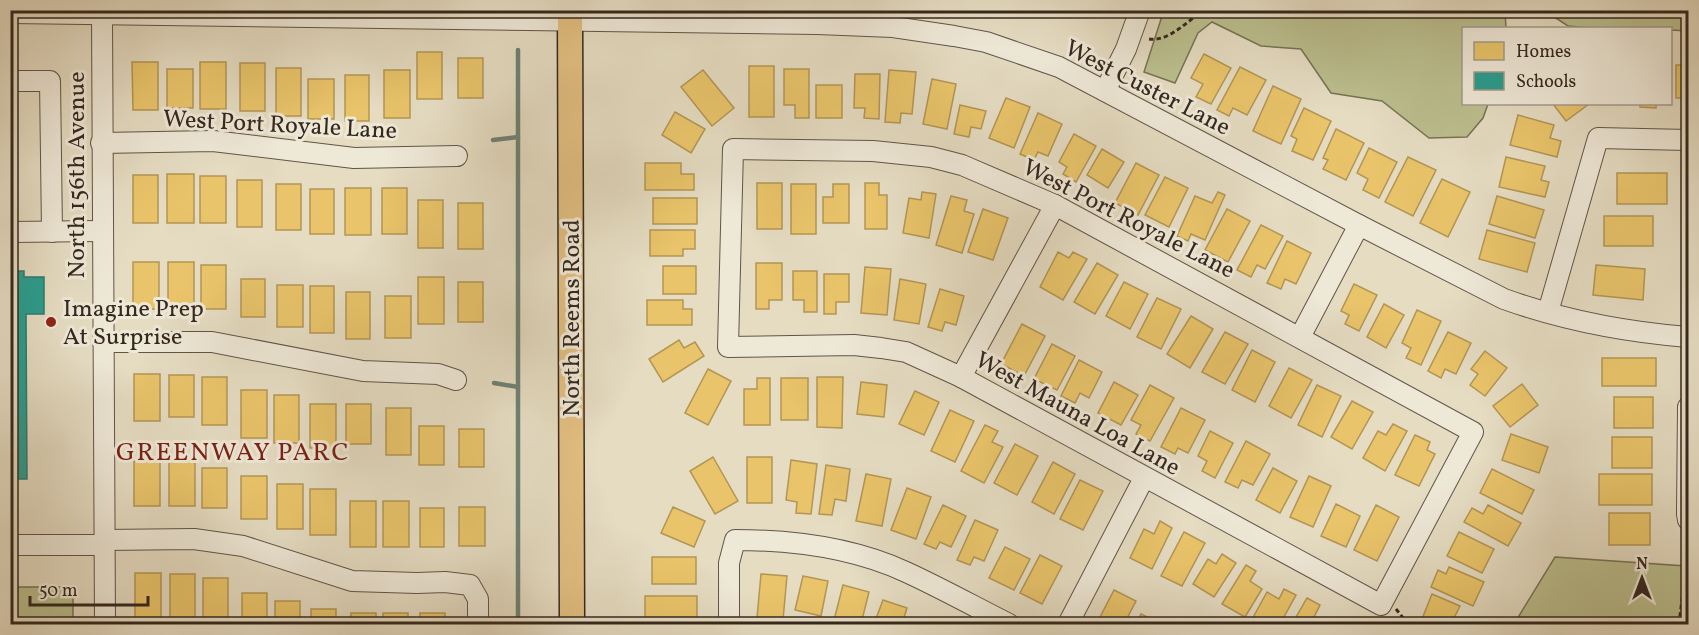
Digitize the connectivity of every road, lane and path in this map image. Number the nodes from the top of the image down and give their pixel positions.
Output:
1 (1140, 10) edge
2 (1204, 10) edge
3 (1365, 10) edge
4 (1372, 10) edge
5 (10, 13) edge
6 (102, 13) junction
7 (203, 13) edge
8 (570, 15) edge
9 (1130, 36) junction
10 (10, 81) edge
11 (1105, 91) junction
12 (1689, 140) edge
13 (101, 143) junction
14 (457, 156) dead end
15 (1055, 205) junction
16 (1359, 225) junction
17 (52, 231) junction
18 (102, 231) junction
19 (10, 232) edge
20 (1548, 312) junction
21 (1300, 337) junction
22 (1689, 337) edge
23 (103, 342) junction
24 (728, 347) joint
25 (961, 377) junction
26 (456, 380) dead end
27 (1689, 407) edge
28 (1144, 478) junction
29 (1689, 520) edge
30 (104, 542) junction
31 (10, 545) edge
32 (1689, 551) edge
33 (1381, 605) joint
34 (105, 624) edge
35 (478, 624) edge
36 (572, 624) edge
37 (729, 624) edge
38 (1009, 624) edge
39 (1068, 624) edge
40 (1679, 624) edge

1 - 9 street
2 - 9 path
3 - 4 path
5 - 6 street, West Custer Lane
6 - 7 street, West Custer Lane
6 - 13 street, North 156th Avenue
7 - 8 street, West Custer Lane
8 - 11 street, West Custer Lane
8 - 36 main road, North Reems Road
9 - 11 street
10 - 17 street
11 - 16 street, West Custer Lane
12 - 20 street
13 - 14 street, West Port Royale Lane
13 - 18 street, North 156th Avenue
15 - 21 street, West Port Royale Lane
15 - 24 street, West Port Royale Lane
15 - 25 street
16 - 20 street, West Custer Lane
16 - 21 street
17 - 18 street
17 - 19 street
18 - 23 street, North 156th Avenue
20 - 22 street, West Custer Lane
21 - 33 street, West Port Royale Lane
23 - 26 street
23 - 30 street, North 156th Avenue
24 - 25 street, West Mauna Loa Lane
25 - 28 street, West Mauna Loa Lane
27 - 29 street
28 - 33 street, West Mauna Loa Lane
28 - 39 street
30 - 31 street
30 - 34 street, North 156th Avenue
30 - 35 street
32 - 40 path
37 - 38 street

